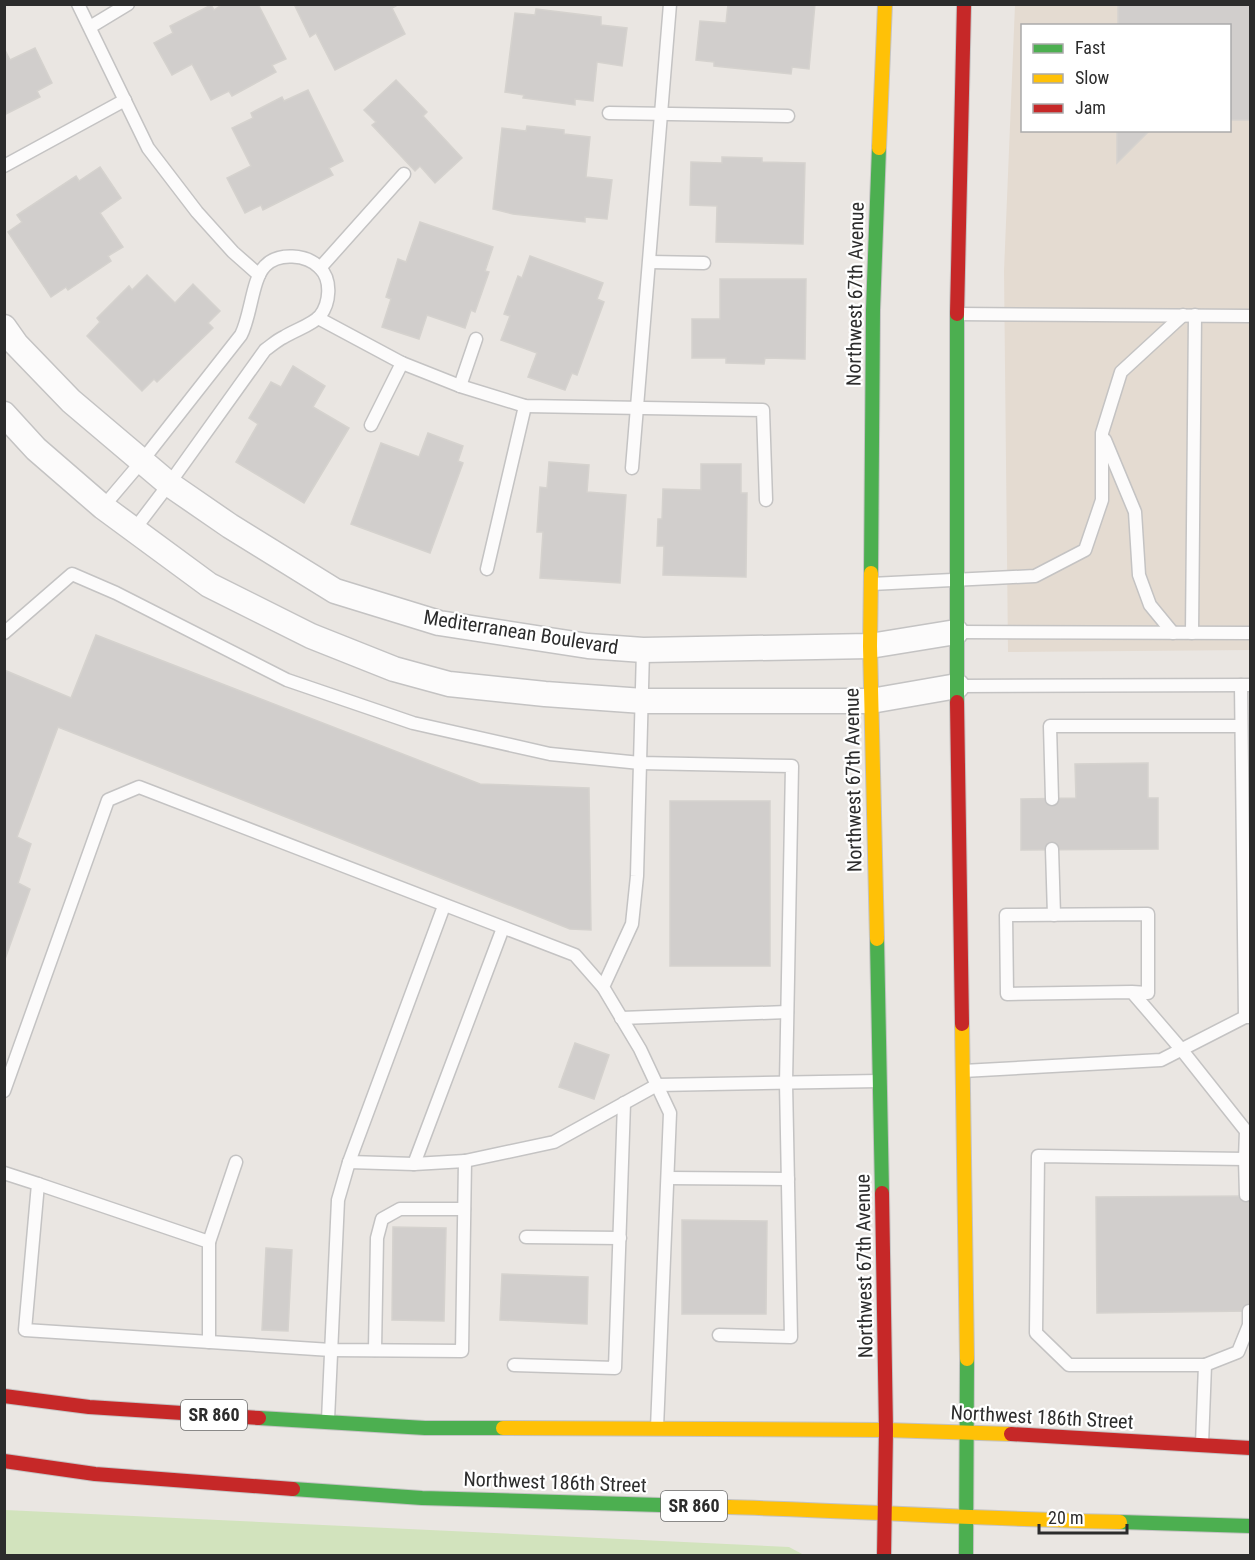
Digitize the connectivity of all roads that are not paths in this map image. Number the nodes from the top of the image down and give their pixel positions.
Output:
1 (78, 4) edge
2 (128, 4) edge
3 (670, 4) edge
4 (885, 4) edge
5 (964, 4) edge
6 (90, 27) junction
7 (125, 100) junction
8 (609, 113) dead end
9 (661, 115) junction
10 (788, 116) dead end
11 (4, 166) edge
12 (404, 174) dead end
13 (650, 262) junction
14 (704, 263) dead end
15 (320, 268) junction
16 (259, 275) junction
17 (957, 314) junction
18 (1189, 315) junction
19 (1251, 316) edge
20 (318, 318) junction
21 (4, 327) edge
22 (476, 339) dead end
23 (402, 363) junction
24 (460, 386) junction
25 (525, 406) junction
26 (638, 408) junction
27 (4, 414) edge
28 (371, 425) dead end
29 (1102, 433) junction
30 (142, 461) junction
31 (632, 468) dead end
32 (169, 484) junction
33 (766, 500) dead end
34 (103, 507) junction
35 (134, 530) junction
36 (487, 569) dead end
37 (956, 581) junction
38 (871, 584) junction
39 (956, 632) junction
40 (4, 633) edge
41 (1173, 633) junction
42 (1192, 633) junction
43 (1251, 633) edge
44 (870, 646) junction
45 (643, 650) junction
46 (1246, 685) edge
47 (957, 687) junction
48 (643, 701) junction
49 (871, 701) junction
50 (1241, 726) junction
51 (640, 763) junction
52 (1052, 799) dead end
53 (1052, 849) dead end
54 (444, 906) junction
55 (1054, 915) junction
56 (504, 928) junction
57 (603, 987) junction
58 (1132, 992) junction
59 (787, 1011) junction
60 (1248, 1017) edge
61 (621, 1018) junction
62 (1181, 1049) junction
63 (963, 1071) junction
64 (880, 1081) junction
65 (786, 1083) junction
66 (657, 1084) junction
67 (4, 1090) edge
68 (624, 1103) junction
69 (1245, 1159) junction
70 (465, 1161) junction
71 (236, 1162) dead end
72 (349, 1162) junction
73 (414, 1164) junction
74 (4, 1173) edge
75 (668, 1178) junction
76 (788, 1179) junction
77 (38, 1184) junction
78 (1246, 1196) dead end
79 (464, 1209) junction
80 (526, 1237) dead end
81 (620, 1238) junction
82 (209, 1242) junction
83 (1249, 1311) dead end
84 (719, 1335) dead end
85 (209, 1342) junction
86 (331, 1350) junction
87 (375, 1350) junction
88 (514, 1365) dead end
89 (1205, 1365) junction
90 (4, 1396) edge
91 (328, 1422) junction
92 (657, 1429) junction
93 (886, 1430) junction
94 (968, 1432) junction
95 (1202, 1445) junction
96 (1251, 1448) edge
97 (4, 1461) edge
98 (883, 1512) junction
99 (966, 1518) junction
100 (1251, 1526) edge
101 (884, 1556) edge
102 (966, 1556) edge

1 - 6 lane
2 - 6 lane
3 - 9 lane
4 - 38 main road, Northwest 67th Avenue
5 - 17 main road
6 - 7 lane
7 - 11 lane
7 - 16 lane
8 - 9 lane
9 - 10 lane
9 - 13 lane
12 - 15 lane
13 - 14 lane
13 - 26 lane
15 - 16 lane
15 - 20 lane
16 - 30 lane
17 - 18 lane
17 - 37 main road
18 - 19 lane
18 - 29 lane
18 - 42 lane
20 - 23 lane
20 - 32 lane
21 - 30 street, Mediterranean Boulevard
22 - 24 lane
23 - 24 lane
23 - 28 lane
24 - 25 lane
25 - 26 lane
25 - 36 lane
26 - 31 lane
26 - 33 lane
27 - 34 street
29 - 37 lane
29 - 41 lane
30 - 32 street, Mediterranean Boulevard
30 - 34 lane
32 - 35 lane
32 - 45 street, Mediterranean Boulevard
34 - 35 street
35 - 48 street
37 - 38 lane
37 - 39 main road
38 - 44 main road, Northwest 67th Avenue
39 - 41 lane
39 - 44 street, Mediterranean Boulevard
39 - 47 main road
40 - 51 lane
41 - 42 lane
42 - 43 lane
44 - 45 street, Mediterranean Boulevard
44 - 49 main road, Northwest 67th Avenue
45 - 48 lane
46 - 47 lane
46 - 50 lane
47 - 49 street
47 - 63 main road
48 - 49 street
48 - 51 lane
49 - 64 main road, Northwest 67th Avenue
50 - 52 lane
50 - 60 lane
51 - 57 lane
51 - 59 lane
53 - 55 lane
54 - 56 lane
54 - 67 lane
54 - 72 lane
55 - 58 lane
55 - 58 lane
56 - 57 lane
56 - 73 lane
57 - 61 lane
58 - 62 lane
59 - 61 lane
59 - 65 lane
60 - 62 lane
61 - 66 lane
62 - 63 lane
62 - 69 lane
63 - 94 main road
64 - 65 lane
64 - 93 main road, Northwest 67th Avenue
65 - 66 lane
65 - 76 lane
66 - 68 lane
66 - 75 lane
68 - 70 lane
68 - 81 lane
69 - 78 lane
69 - 89 lane
70 - 73 lane
70 - 79 lane
71 - 82 lane
72 - 73 lane
72 - 86 lane
74 - 77 lane
75 - 76 lane
75 - 92 lane
76 - 84 lane
77 - 82 lane
77 - 85 lane
79 - 87 lane
79 - 87 lane
80 - 81 lane
81 - 88 lane
82 - 85 lane
83 - 89 lane
85 - 86 lane
86 - 87 lane
86 - 91 lane
89 - 95 lane
90 - 91 main road, Northwest 186th Street / SR 860
91 - 92 main road, Northwest 186th Street / SR 860
92 - 93 main road, Northwest 186th Street / SR 860
93 - 94 main road, Northwest 186th Street / SR 860
93 - 98 main road, Northwest 67th Avenue
94 - 95 main road, Northwest 186th Street / SR 860
94 - 99 main road
95 - 96 main road, Northwest 186th Street / SR 860
97 - 98 main road, Northwest 186th Street / SR 860
98 - 99 main road, Northwest 186th Street / SR 860
98 - 101 main road, Northwest 67th Avenue
99 - 100 main road, Northwest 186th Street / SR 860
99 - 102 main road

